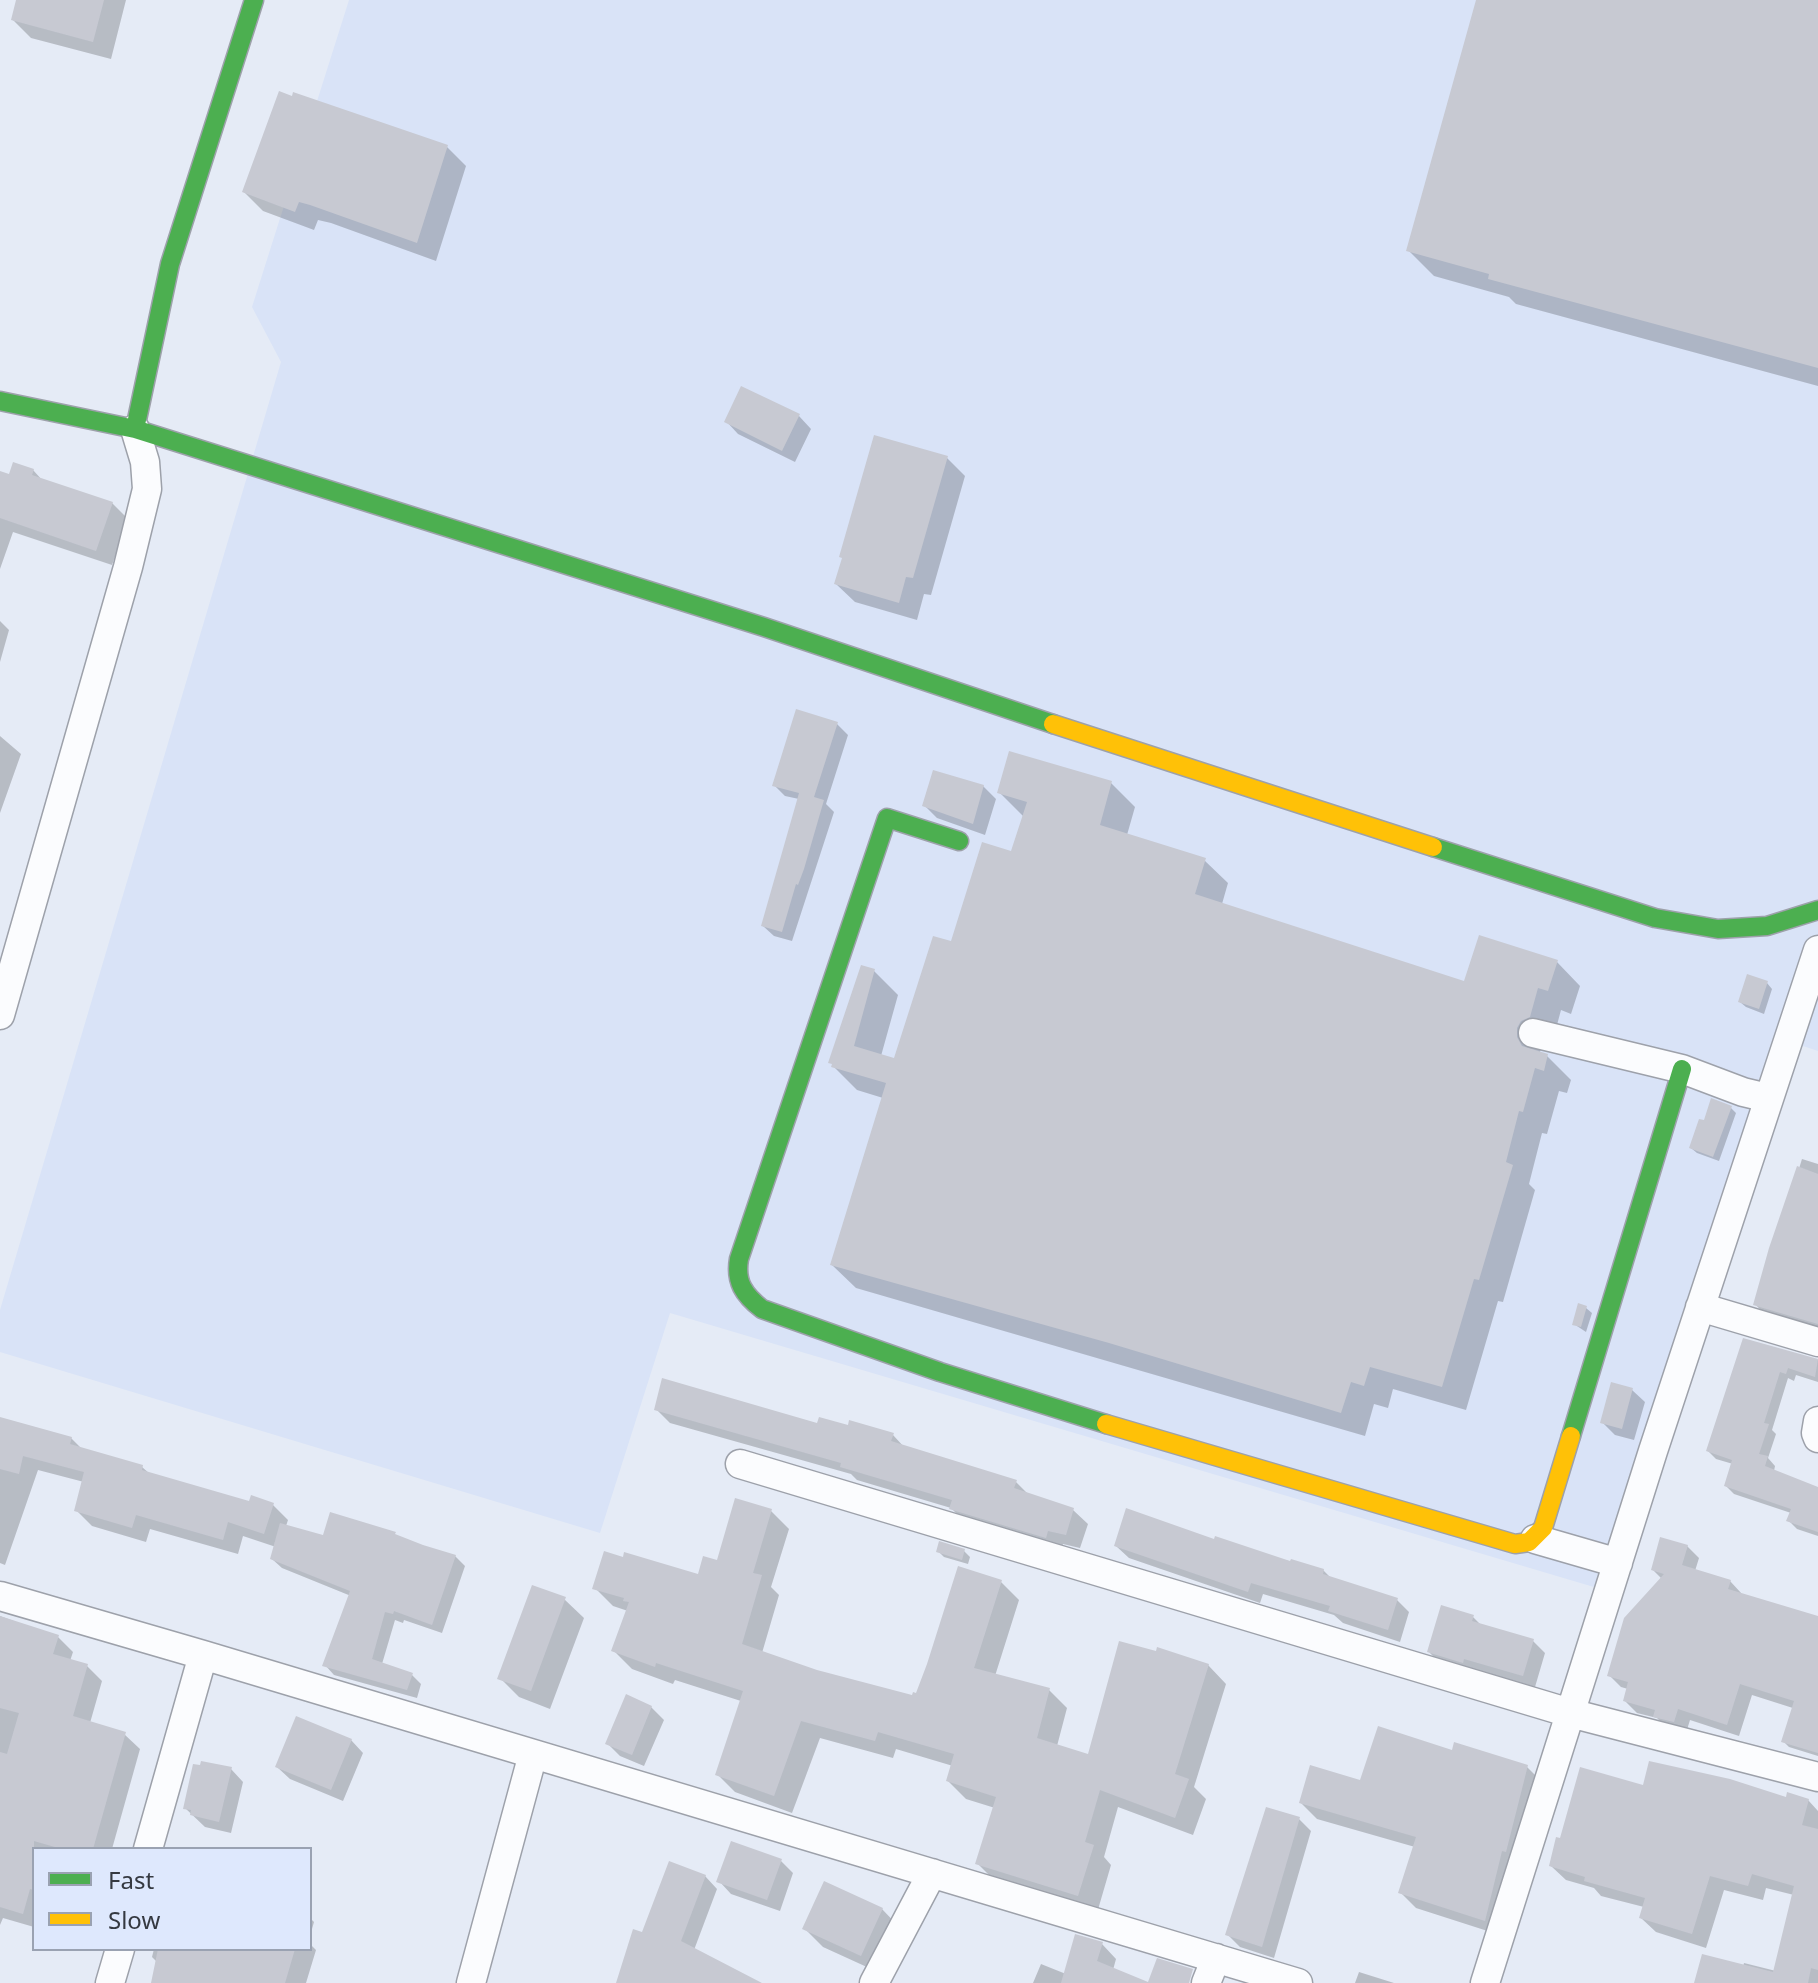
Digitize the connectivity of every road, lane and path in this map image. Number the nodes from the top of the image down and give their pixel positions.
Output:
1 (254, 0) edge
2 (0, 401) edge
3 (135, 429) junction
4 (959, 841) dead end
5 (1818, 910) edge
6 (1818, 950) edge
7 (0, 1015) edge
8 (1533, 1033) dead end
9 (1682, 1069) junction
10 (1768, 1098) junction
11 (1700, 1307) junction
12 (1818, 1342) edge
13 (1818, 1421) edge
14 (1818, 1438) edge
15 (740, 1464) dead end
16 (1535, 1539) junction
17 (1618, 1563) junction
18 (0, 1596) edge
19 (203, 1655) junction
20 (1570, 1713) junction
21 (533, 1754) junction
22 (1818, 1777) edge
23 (149, 1847) edge
24 (932, 1873) junction
25 (119, 1951) edge
26 (1211, 1971) edge
27 (110, 1983) edge
28 (471, 1983) edge
29 (874, 1983) edge
30 (1298, 1983) edge
31 (1485, 1983) edge

1 - 3 street
2 - 3 street
3 - 5 street
3 - 7 street
4 - 16 street
6 - 10 street
8 - 9 street
9 - 10 street
9 - 16 street
10 - 11 street
11 - 12 street
11 - 17 street
13 - 14 street
15 - 20 street
16 - 17 street
17 - 20 street
18 - 19 street
19 - 21 street
19 - 23 street
20 - 22 street
20 - 31 street
21 - 24 street
21 - 28 street
24 - 26 street
24 - 29 street
25 - 27 street
26 - 30 street

